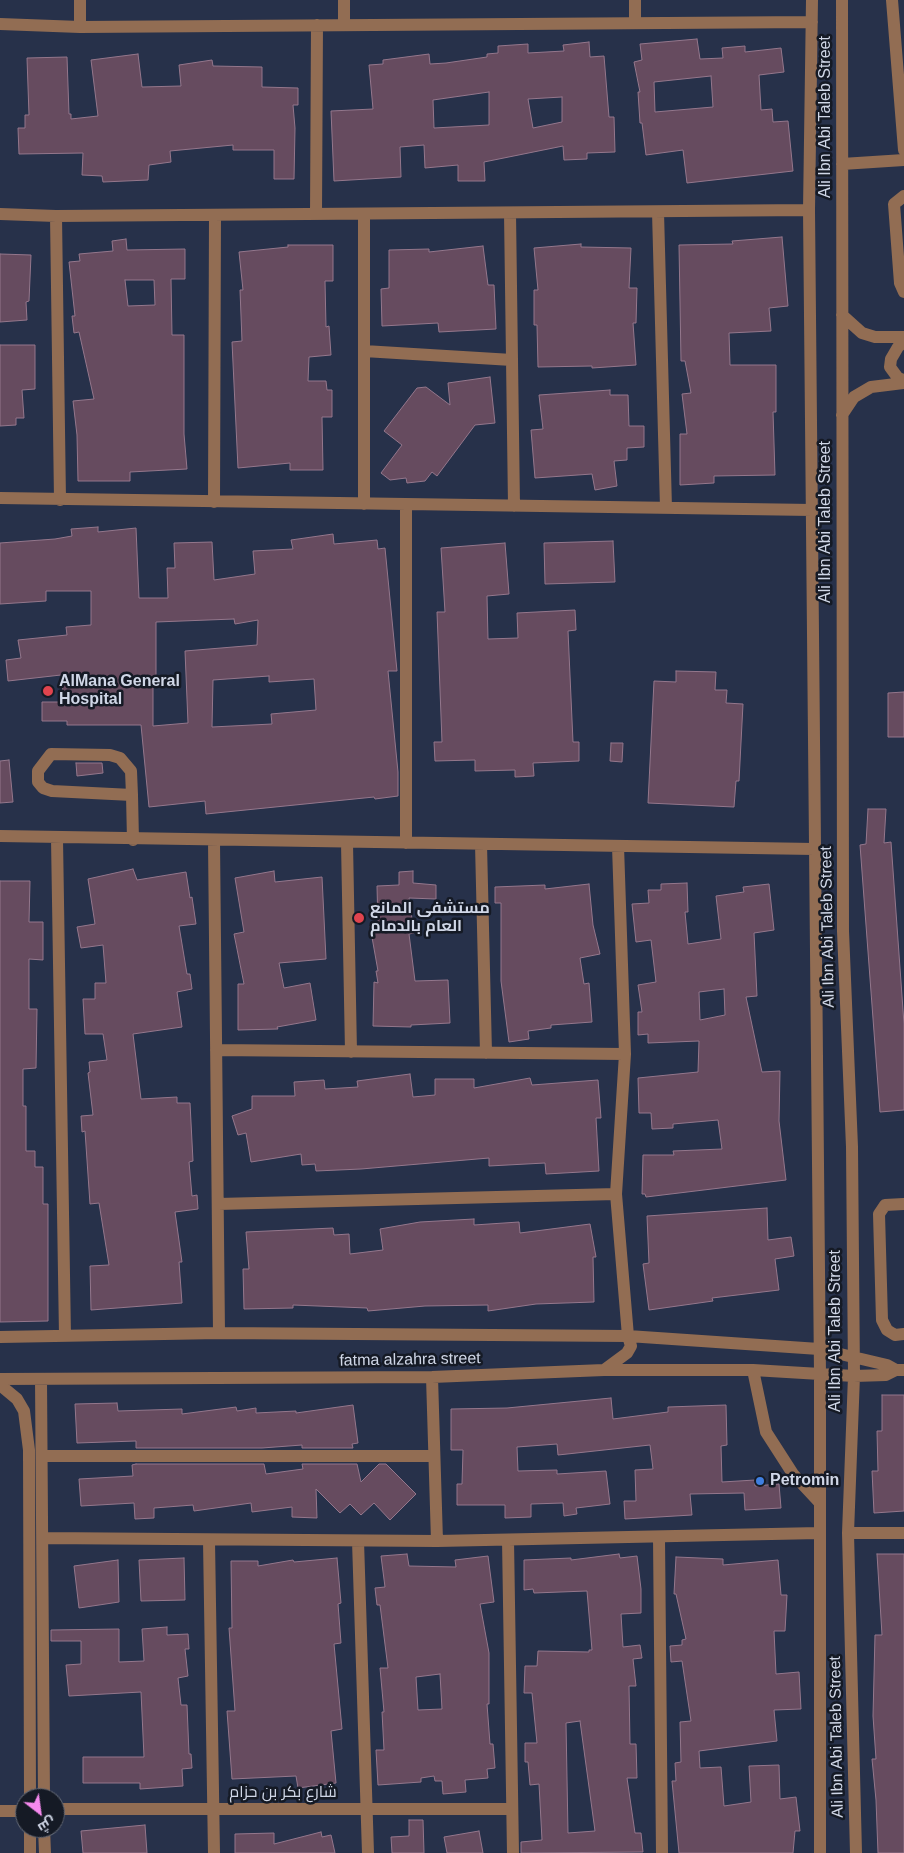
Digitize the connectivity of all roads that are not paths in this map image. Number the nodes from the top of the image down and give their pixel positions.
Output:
1 (80, 0) edge
2 (344, 0) edge
3 (635, 0) edge
4 (812, 0) edge
5 (842, 0) edge
6 (892, 0) edge
7 (812, 22) junction
8 (635, 23) junction
9 (0, 24) edge
10 (317, 25) junction
11 (344, 25) junction
12 (80, 27) junction
13 (902, 100) edge
14 (904, 150) edge
15 (904, 160) edge
16 (842, 164) junction
17 (904, 196) edge
18 (810, 210) junction
19 (658, 212) junction
20 (510, 213) junction
21 (0, 214) edge
22 (316, 214) junction
23 (364, 214) junction
24 (215, 215) junction
25 (56, 216) junction
26 (904, 292) edge
27 (842, 315) junction
28 (904, 338) edge
29 (904, 342) edge
30 (364, 351) junction
31 (512, 360) junction
32 (904, 381) edge
33 (842, 415) junction
34 (0, 498) edge
35 (60, 500) junction
36 (214, 502) junction
37 (364, 504) junction
38 (406, 505) junction
39 (514, 506) junction
40 (666, 508) junction
41 (812, 510) junction
42 (132, 795) junction
43 (0, 836) edge
44 (57, 839) junction
45 (133, 840) junction
46 (214, 841) junction
47 (346, 842) junction
48 (406, 843) junction
49 (481, 844) junction
50 (618, 846) junction
51 (814, 848) junction
52 (216, 1050) junction
53 (351, 1052) junction
54 (486, 1053) junction
55 (625, 1054) junction
56 (616, 1194) junction
57 (218, 1204) junction
58 (904, 1204) edge
59 (219, 1333) junction
60 (904, 1334) edge
61 (65, 1336) junction
62 (628, 1336) junction
63 (0, 1337) edge
64 (819, 1349) junction
65 (854, 1357) junction
66 (604, 1370) junction
67 (753, 1370) junction
68 (900, 1370) edge
69 (820, 1374) junction
70 (854, 1376) junction
71 (432, 1377) junction
72 (0, 1379) edge
73 (41, 1379) junction
74 (0, 1385) edge
75 (42, 1456) junction
76 (434, 1456) junction
77 (820, 1502) junction
78 (819, 1533) junction
79 (848, 1533) junction
80 (904, 1533) edge
81 (43, 1538) junction
82 (659, 1538) junction
83 (508, 1540) junction
84 (209, 1541) junction
85 (358, 1541) junction
86 (437, 1541) junction
87 (30, 1788) edge
88 (44, 1788) edge
89 (512, 1808) junction
90 (65, 1809) edge
91 (214, 1809) junction
92 (367, 1809) junction
93 (0, 1811) edge
94 (15, 1811) edge
95 (30, 1838) edge
96 (44, 1838) edge
97 (30, 1853) edge
98 (45, 1853) edge
99 (214, 1853) edge
100 (368, 1853) edge
101 (513, 1853) edge
102 (662, 1853) edge
103 (820, 1853) edge
104 (856, 1853) edge

1 - 12 street
2 - 11 street
3 - 8 street
4 - 7 street, Ali Ibn Abi Taleb Street
5 - 16 street, Ali Ibn Abi Taleb Street
6 - 13 street
7 - 8 street
7 - 18 street, Ali Ibn Abi Taleb Street
8 - 11 street
9 - 12 street
10 - 11 street
10 - 12 street
10 - 22 street
13 - 14 street
15 - 16 street
16 - 27 street, Ali Ibn Abi Taleb Street
17 - 26 street
18 - 19 street
18 - 41 street, Ali Ibn Abi Taleb Street
19 - 20 street
19 - 40 street
20 - 23 street
20 - 31 street
21 - 25 street
22 - 23 street
22 - 24 street
23 - 30 street
24 - 25 street
24 - 36 street
25 - 35 street
27 - 28 street
27 - 33 street, Ali Ibn Abi Taleb Street
29 - 32 street
30 - 31 street
30 - 37 street
31 - 39 street
32 - 33 street
33 - 65 street, Ali Ibn Abi Taleb Street
34 - 35 street
35 - 36 street
36 - 37 street
37 - 38 street
38 - 39 street
38 - 48 street
39 - 40 street
40 - 41 street
41 - 51 street, Ali Ibn Abi Taleb Street
42 - 42 street
42 - 45 street
43 - 44 street
44 - 45 street
44 - 61 street
45 - 46 street
46 - 47 street
46 - 52 street
47 - 48 street
47 - 53 street
48 - 49 street
49 - 50 street
49 - 54 street
50 - 51 street
50 - 55 street
51 - 64 street, Ali Ibn Abi Taleb Street
52 - 53 street
52 - 57 street
53 - 54 street
54 - 55 street
55 - 56 street
56 - 57 street
56 - 62 street
57 - 59 street
58 - 60 street
59 - 61 street
59 - 62 street
61 - 63 street
62 - 64 street
62 - 66 street
64 - 65 street
64 - 69 street, Ali Ibn Abi Taleb Street
65 - 68 street
65 - 70 street, Ali Ibn Abi Taleb Street
66 - 67 street, fatma alzahra street
66 - 71 street, fatma alzahra street
67 - 69 street, fatma alzahra street
67 - 77 street
68 - 70 street, fatma alzahra street
69 - 70 street, fatma alzahra street
69 - 77 street, Ali Ibn Abi Taleb Street
70 - 79 street, Ali Ibn Abi Taleb Street
71 - 73 street, fatma alzahra street
71 - 76 street
72 - 73 street, fatma alzahra street
73 - 75 street
74 - 87 street
75 - 76 street
75 - 81 street
76 - 86 street
77 - 78 street, Ali Ibn Abi Taleb Street
78 - 82 street
78 - 103 street, Ali Ibn Abi Taleb Street
79 - 80 street
79 - 104 street, Ali Ibn Abi Taleb Street
81 - 84 street
81 - 88 street
82 - 83 street
82 - 102 street
83 - 86 street
83 - 89 street
84 - 85 street
84 - 91 street
85 - 86 street
85 - 92 street
89 - 92 street, شارع بكر بن حزام
89 - 101 street
90 - 91 street, شارع بكر بن حزام
91 - 92 street, شارع بكر بن حزام
91 - 99 street
92 - 100 street
93 - 94 street
95 - 97 street
96 - 98 street

